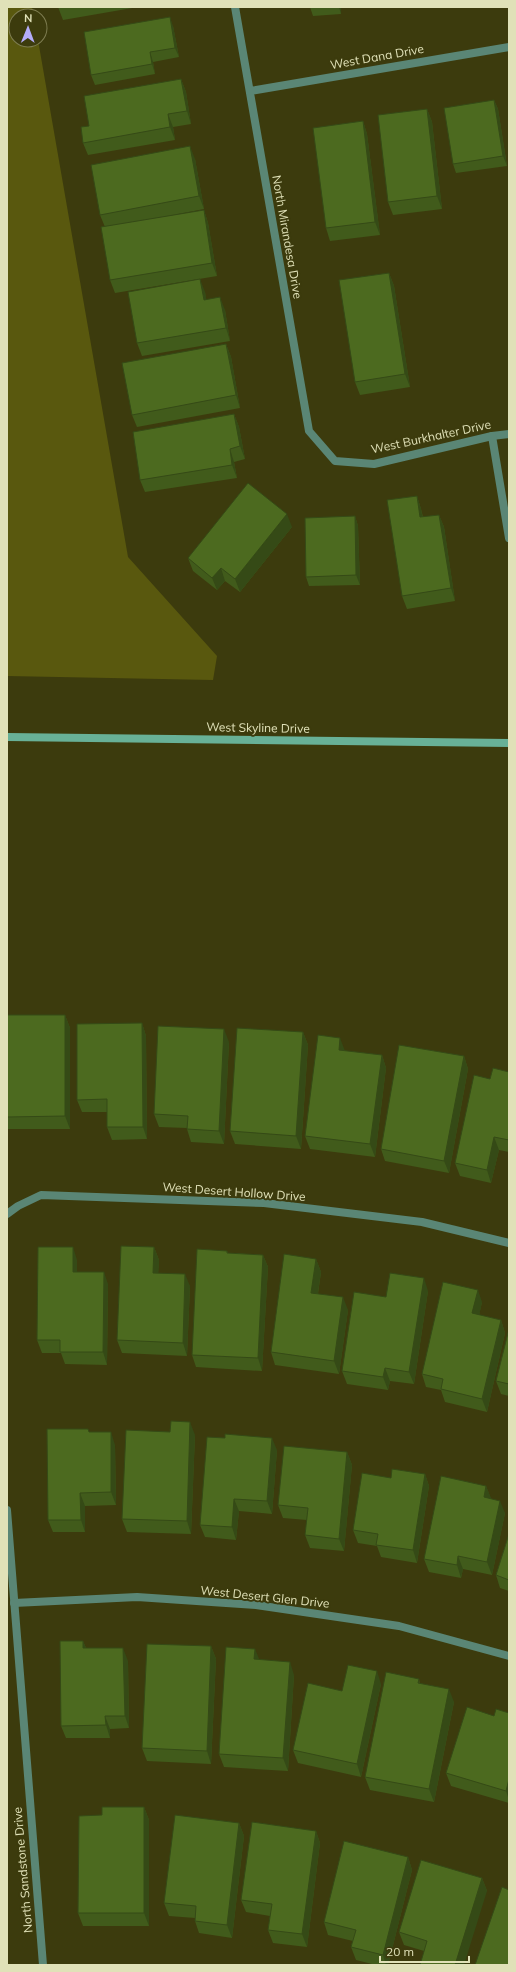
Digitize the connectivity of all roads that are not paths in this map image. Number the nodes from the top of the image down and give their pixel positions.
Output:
1 (235, 7) edge
2 (509, 47) edge
3 (250, 91) junction
4 (509, 434) edge
5 (492, 436) junction
6 (335, 461) joint
7 (509, 538) edge
8 (7, 737) edge
9 (509, 743) edge
10 (7, 1214) edge
11 (509, 1243) edge
12 (7, 1510) edge
13 (14, 1603) junction
14 (509, 1656) edge
15 (43, 1965) edge

1 - 3 street, North Mirandesa Drive
2 - 3 street, West Dana Drive
3 - 6 street, North Mirandesa Drive
4 - 5 street, West Burkhalter Drive
5 - 6 street, West Burkhalter Drive
5 - 7 street
8 - 9 street, West Skyline Drive
10 - 11 street, West Desert Hollow Drive
12 - 13 street, North Sandstone Drive
13 - 14 street, West Desert Glen Drive
13 - 15 street, North Sandstone Drive

